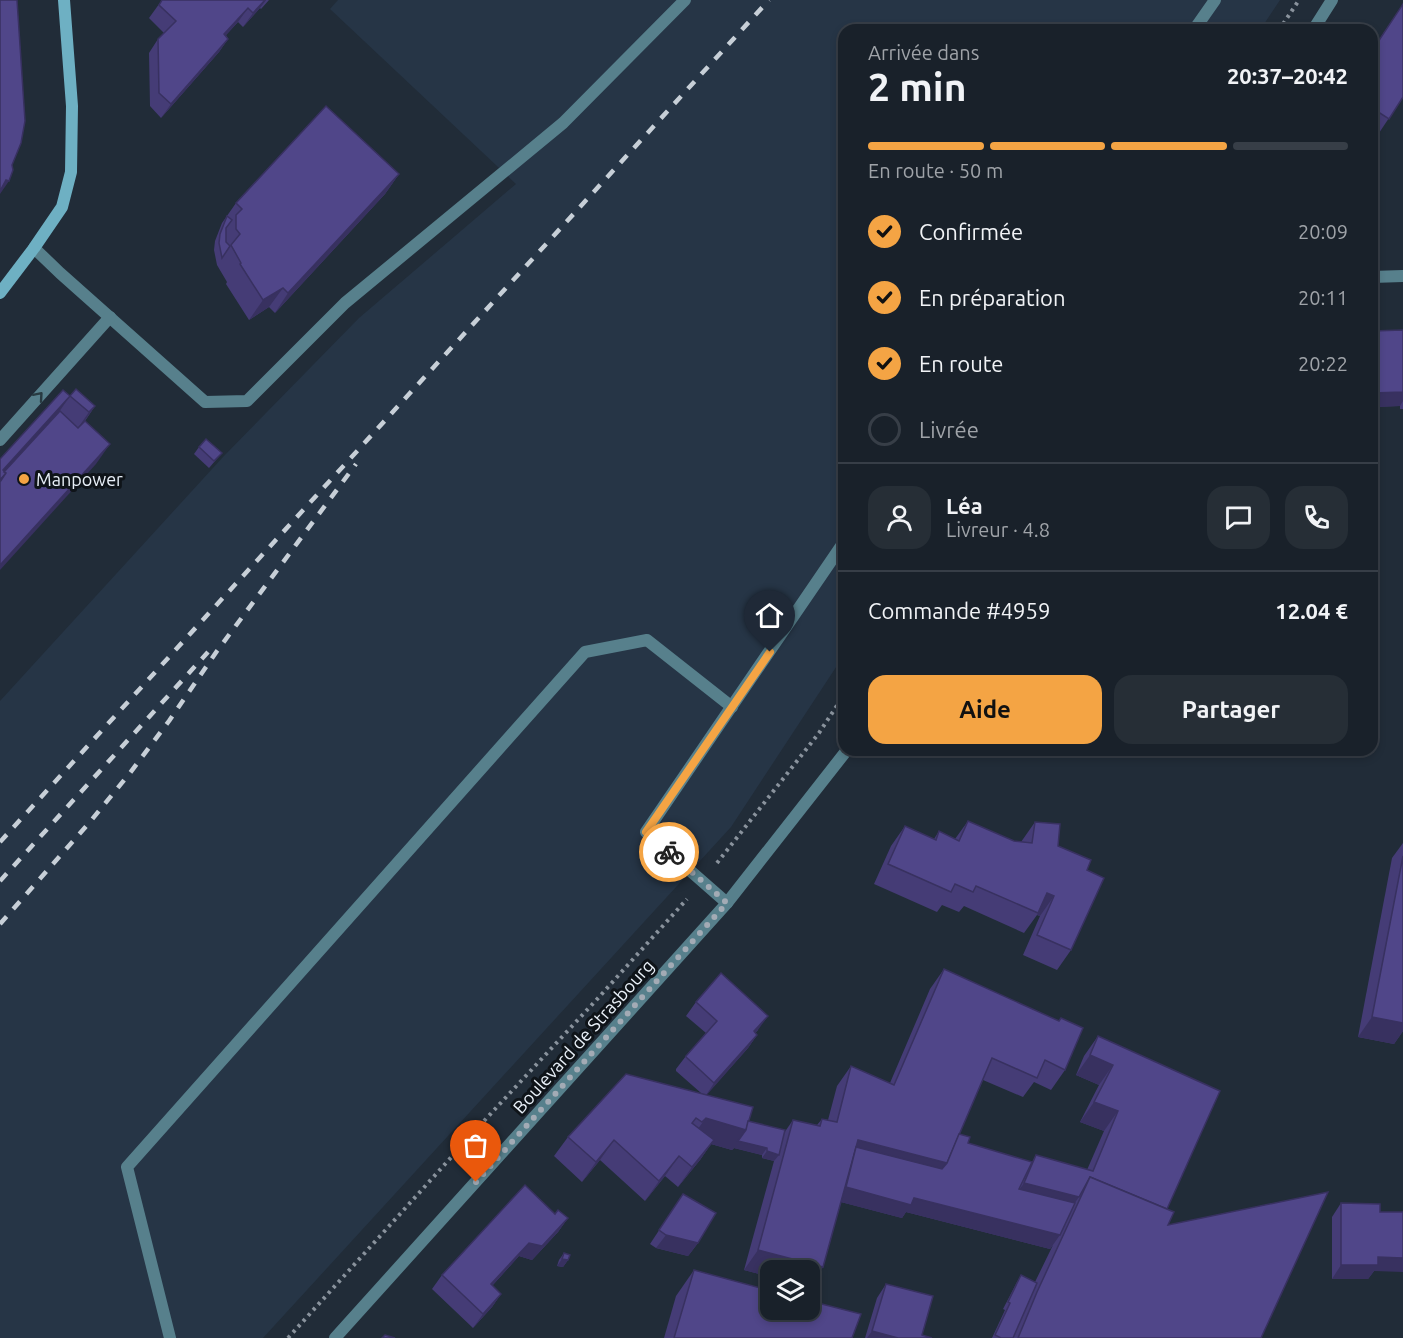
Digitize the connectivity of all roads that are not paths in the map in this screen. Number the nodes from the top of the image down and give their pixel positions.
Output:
1 (64, 0) edge
2 (685, 0) edge
3 (1215, 0) edge
4 (1332, 0) edge
5 (1198, 24) edge
6 (1317, 24) edge
7 (34, 248) junction
8 (1403, 276) edge
9 (1378, 277) edge
10 (0, 293) edge
11 (110, 317) junction
12 (0, 440) edge
13 (838, 551) edge
14 (732, 707) junction
15 (842, 756) edge
16 (727, 903) junction
17 (170, 1338) edge
18 (335, 1338) edge

1 - 7 main road
2 - 11 street
3 - 5 street
4 - 6 street
7 - 10 main road
7 - 11 street
8 - 9 street
12 -> 11 street
13 - 14 street
14 - 16 street
14 - 17 street
15 - 16 street, Boulevard de Strasbourg
16 - 18 street, Boulevard de Strasbourg

